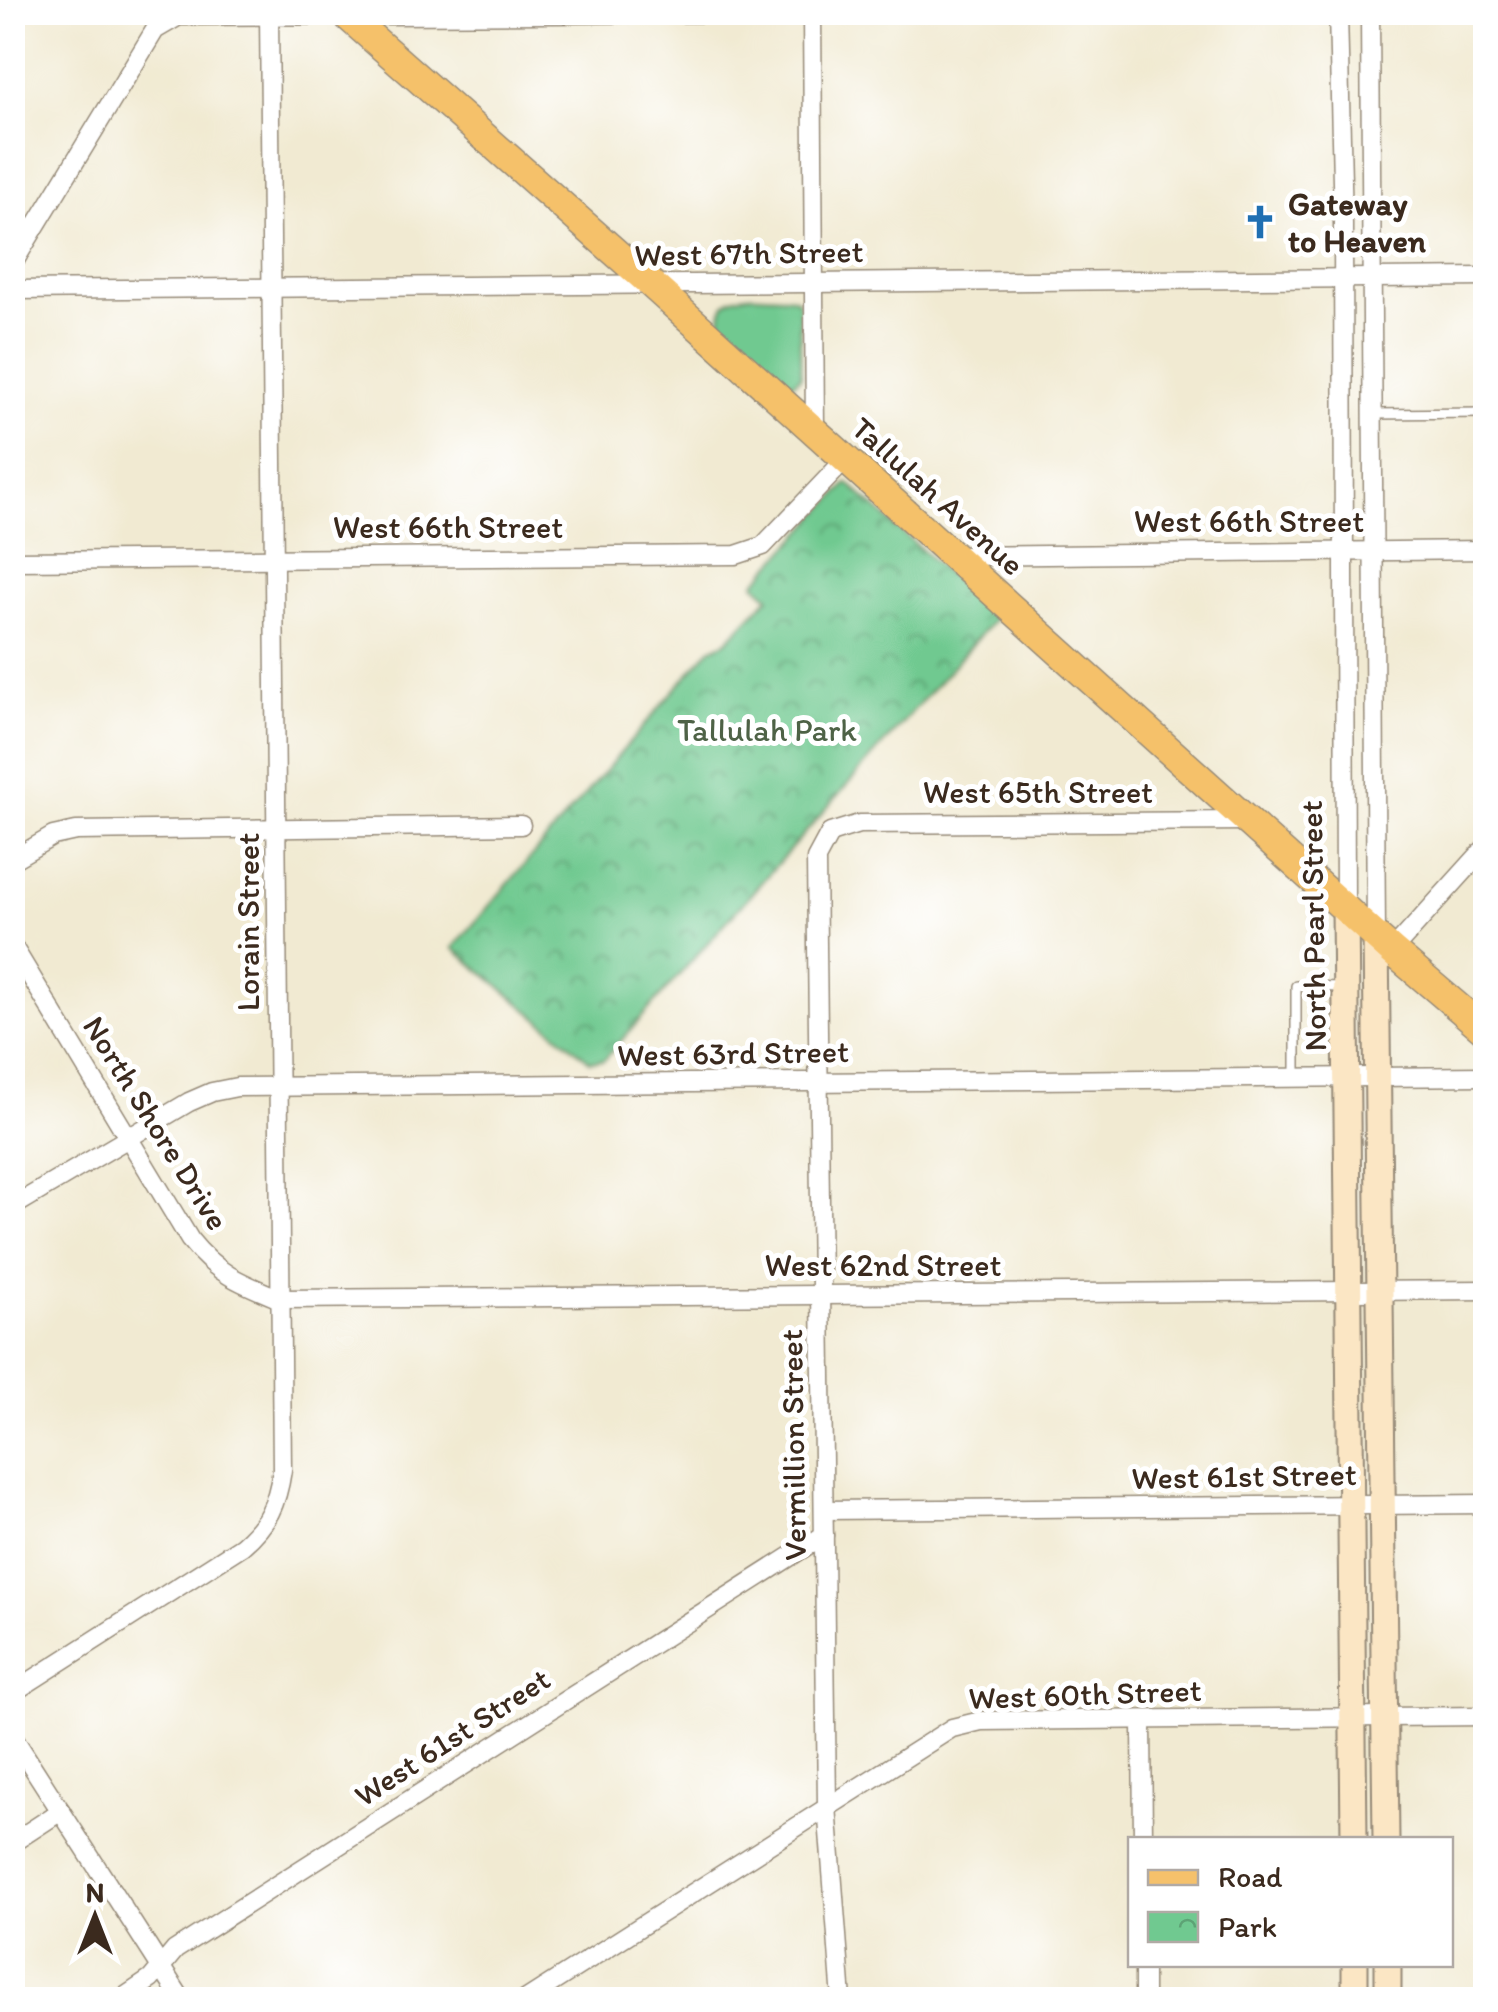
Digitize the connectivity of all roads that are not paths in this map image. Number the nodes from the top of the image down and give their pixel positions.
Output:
1 (910, 12) edge
2 (1338, 12) edge
3 (1370, 12) edge
4 (812, 13) edge
5 (269, 14) edge
6 (346, 15) edge
7 (12, 265) edge
8 (1486, 277) edge
9 (1343, 278) junction
10 (1373, 278) junction
11 (814, 282) junction
12 (650, 284) junction
13 (272, 288) junction
14 (12, 290) edge
15 (1486, 413) edge
16 (1374, 414) junction
17 (814, 431) junction
18 (845, 460) junction
19 (1375, 550) junction
20 (1486, 550) edge
21 (1342, 551) junction
22 (952, 556) junction
23 (273, 558) junction
24 (12, 561) edge
25 (1249, 820) junction
26 (521, 825) dead end
27 (277, 830) junction
28 (830, 832) joint
29 (1486, 847) edge
30 (12, 860) edge
31 (1345, 908) junction
32 (12, 944) edge
33 (1384, 944) junction
34 (1346, 986) junction
35 (1486, 1032) edge
36 (1486, 1076) edge
37 (1296, 1078) junction
38 (1347, 1078) junction
39 (1377, 1078) junction
40 (820, 1082) junction
41 (278, 1087) junction
42 (128, 1138) junction
43 (12, 1207) edge
44 (1486, 1290) edge
45 (1380, 1291) junction
46 (1349, 1292) junction
47 (822, 1296) junction
48 (280, 1299) junction
49 (1382, 1504) junction
50 (1486, 1504) edge
51 (1350, 1505) junction
52 (824, 1510) junction
53 (824, 1534) junction
54 (12, 1693) edge
55 (1486, 1716) edge
56 (1352, 1717) junction
57 (1385, 1717) junction
58 (1142, 1721) junction
59 (12, 1735) edge
60 (828, 1806) junction
61 (62, 1811) junction
62 (1142, 1837) edge
63 (1354, 1837) edge
64 (1386, 1837) edge
65 (12, 1842) edge
66 (162, 1967) junction
67 (1144, 1967) edge
68 (1354, 1967) edge
69 (1388, 1967) edge
70 (120, 2000) edge
71 (182, 2000) edge
72 (525, 2000) edge
73 (842, 2000) edge
74 (1144, 2000) edge
75 (1355, 2000) edge
76 (1388, 2000) edge

1 - 4 street
2 - 9 street, North Pearl Street
3 - 10 street, North Pearl Street
4 - 6 street
4 - 11 street
5 - 6 street
5 - 7 street
5 - 13 street, Lorain Street
6 - 12 main road, Tallulah Avenue
8 - 10 street, West 67th Street
9 - 10 street, West 67th Street
9 - 11 street, West 67th Street
9 - 21 street, North Pearl Street
10 - 16 street, North Pearl Street
11 - 12 street, West 67th Street
11 - 17 street
12 - 13 street, West 67th Street
12 - 17 main road, Tallulah Avenue
13 - 14 street, West 67th Street
13 - 23 street, Lorain Street
15 - 16 lane
16 - 19 street, North Pearl Street
17 - 18 main road, Tallulah Avenue
18 - 22 main road, Tallulah Avenue
18 - 23 street, West 66th Street
19 - 20 street, West 66th Street
19 - 21 street, West 66th Street
19 - 33 street, North Pearl Street
21 - 22 street, West 66th Street
21 - 31 street, North Pearl Street
22 - 25 main road, Tallulah Avenue
23 - 24 street, West 66th Street
23 - 27 street, Lorain Street
25 - 28 street, West 65th Street
25 - 31 main road, Tallulah Avenue
26 - 27 street
27 - 30 street
27 - 41 street, Lorain Street
28 - 40 street, Vermillion Street
29 - 33 street
31 - 33 main road, Tallulah Avenue
31 - 34 street, North Pearl Street
32 - 42 street, North Shore Drive
33 - 35 main road, Tallulah Avenue
33 - 39 street, North Pearl Street
34 - 37 lane
34 - 38 street, North Pearl Street
36 - 39 street, West 63rd Street
37 - 38 street, West 63rd Street
37 - 40 street, West 63rd Street
38 - 39 street, West 63rd Street
38 - 46 street, North Pearl Street
39 - 45 street, North Pearl Street
40 - 41 street, West 63rd Street
40 - 47 street, Vermillion Street
41 - 42 street, West 63rd Street
41 - 48 street, Lorain Street
42 - 43 street, West 63rd Street
42 - 48 street, North Shore Drive
44 - 45 street, West 62nd Street
45 - 46 street, West 62nd Street
45 - 49 street, North Pearl Street
46 - 47 street, West 62nd Street
46 - 51 street, North Pearl Street
47 - 48 street, West 62nd Street
47 - 52 street, Vermillion Street
48 - 54 street, Lorain Street
49 - 50 street, West 61st Street
49 - 51 street, West 61st Street
49 - 57 street, North Pearl Street
51 - 52 street, West 61st Street
51 - 56 street, North Pearl Street
52 - 53 street, Vermillion Street
53 - 60 street, Vermillion Street
53 - 66 street, West 61st Street
55 - 57 street, West 60th Street
56 - 57 street, West 60th Street
56 - 58 street, West 60th Street
56 - 63 street, North Pearl Street
57 - 64 street, North Pearl Street
58 - 60 street, West 60th Street
58 - 62 street
59 - 61 street
60 - 72 street, West 60th Street
60 - 73 street, Vermillion Street
61 - 65 street
61 - 66 street
66 - 70 street, West 61st Street
66 - 71 street
67 - 74 street
68 - 75 street
69 - 76 street

